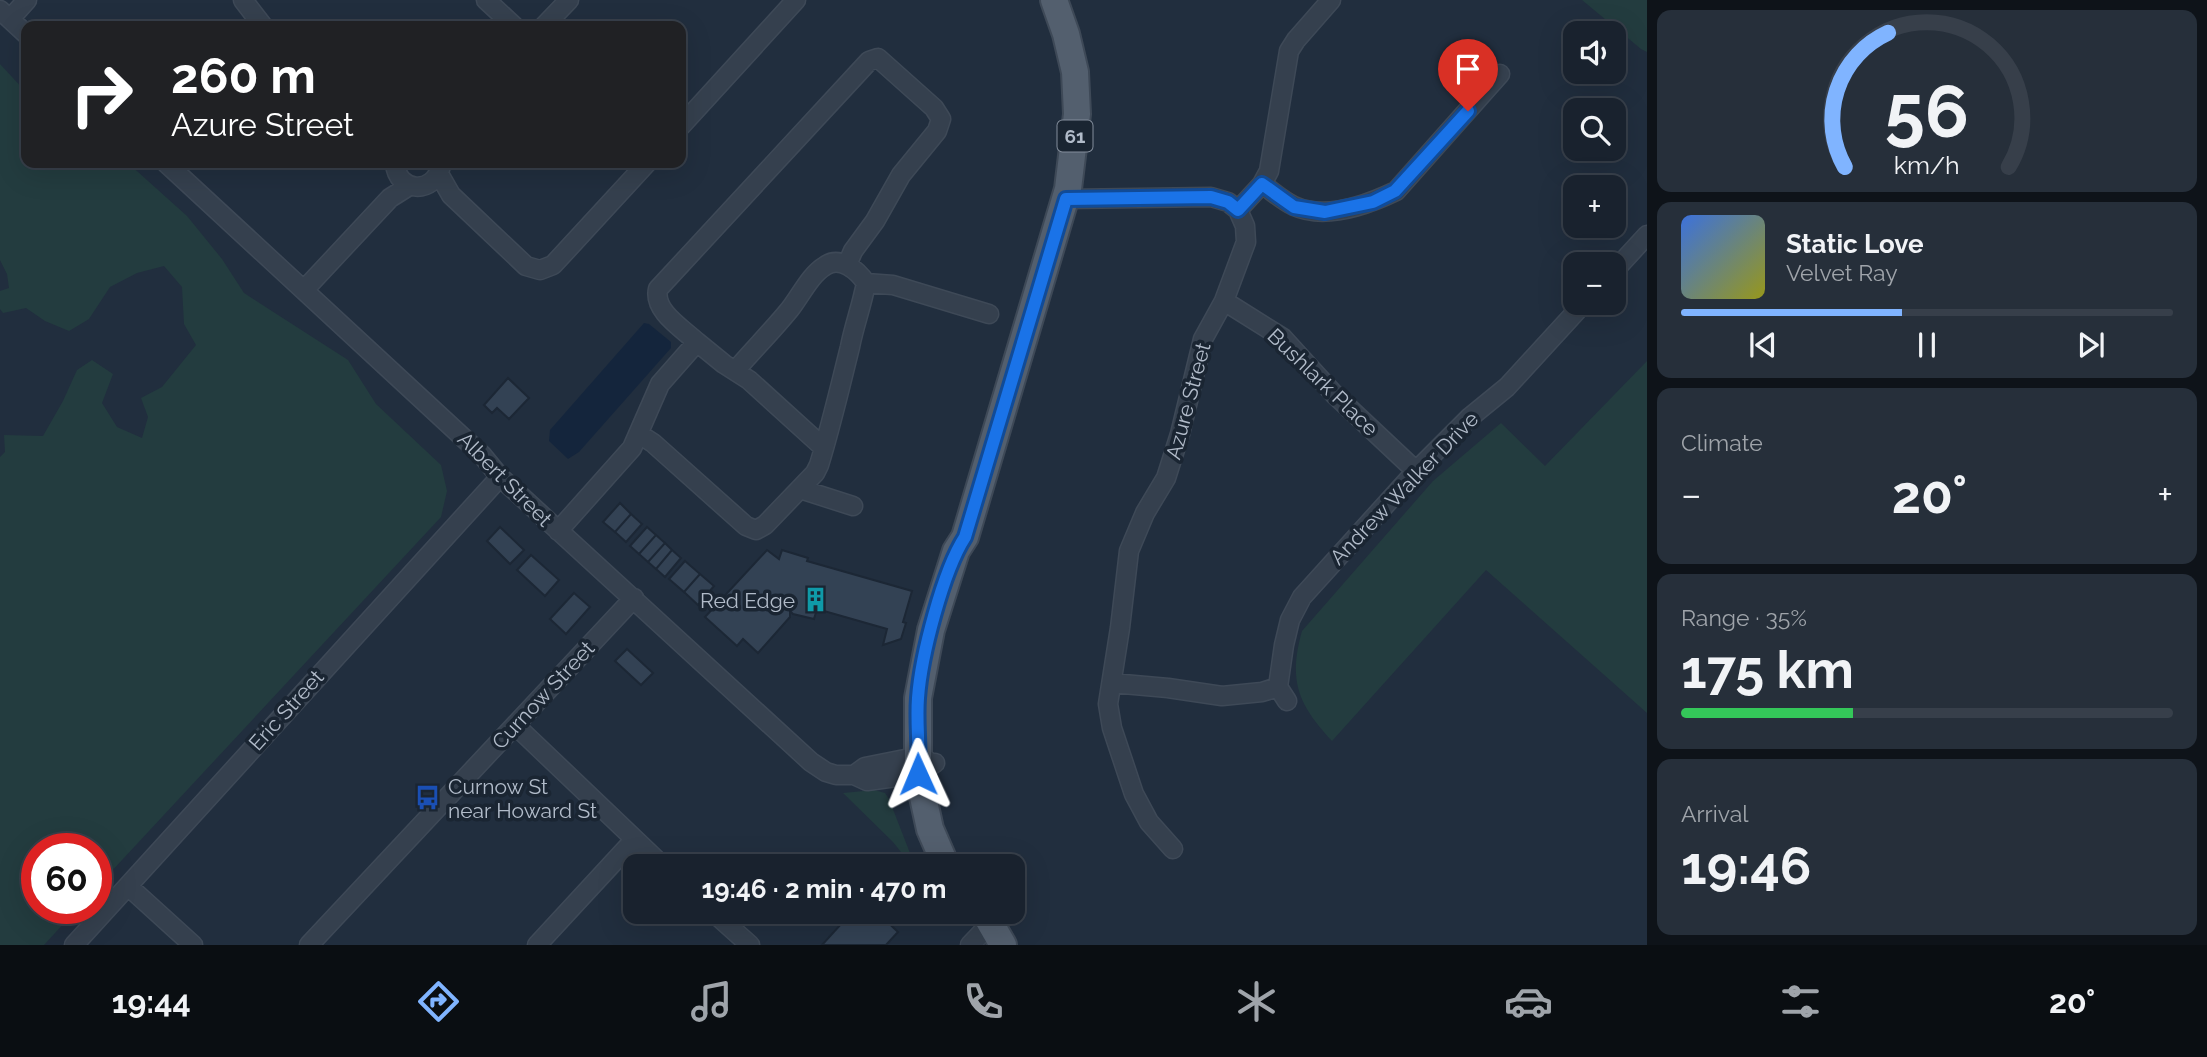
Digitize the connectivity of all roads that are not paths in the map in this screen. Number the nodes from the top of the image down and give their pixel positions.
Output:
1 (27, 0) edge
2 (243, 0) edge
3 (486, 0) edge
4 (569, 0) edge
5 (796, 0) edge
6 (1054, 0) edge
7 (1331, 0) edge
8 (5, 14) edge
9 (259, 21) edge
10 (509, 21) edge
11 (549, 21) edge
12 (21, 29) edge
13 (1500, 75) dead end
14 (686, 121) edge
15 (171, 168) edge
16 (642, 168) edge
17 (436, 174) edge
18 (401, 175) edge
19 (1262, 184) junction
20 (1066, 199) junction
21 (1238, 210) junction
22 (1647, 235) edge
23 (1626, 258) edge
24 (847, 265) junction
25 (866, 283) junction
26 (304, 290) junction
27 (1224, 301) junction
28 (989, 314) dead end
29 (1573, 315) edge
30 (698, 342) junction
31 (734, 371) junction
32 (639, 434) junction
33 (824, 448) junction
34 (1416, 471) junction
35 (500, 477) junction
36 (800, 489) junction
37 (853, 506) dead end
38 (558, 531) junction
39 (634, 598) junction
40 (1112, 683) junction
41 (515, 725) junction
42 (924, 765) junction
43 (634, 840) junction
44 (1173, 849) dead end
45 (650, 854) edge
46 (941, 854) edge
47 (958, 854) edge
48 (128, 886) junction
49 (726, 924) edge
50 (987, 924) edge
51 (74, 945) edge
52 (192, 945) edge
53 (309, 945) edge
54 (537, 945) edge
55 (750, 945) edge
56 (970, 945) edge

1 - 8 street
2 - 9 street
3 - 10 street
4 - 11 street
5 - 14 street
6 - 20 main road, 61
7 - 19 street
8 - 12 street
13 - 19 street
15 - 26 street, Albert Street
16 - 17 street
17 - 18 street
18 - 26 street
19 - 21 street
20 - 21 street
20 - 42 main road, 61
21 - 27 street, Azure Street
22 - 23 street
24 - 25 street
24 - 30 street
24 - 31 street
25 - 28 street
25 - 33 street
26 - 35 street, Albert Street
27 - 34 street, Bushlark Place
27 - 40 street, Azure Street
29 - 34 street, Andrew Walker Drive
30 - 31 street
30 - 32 street
31 - 33 street
32 - 36 street
32 - 38 street
33 - 36 street
34 - 40 street, Andrew Walker Drive
35 - 38 street, Albert Street
35 - 48 street, Eric Street
36 - 37 street
38 - 39 street, Albert Street
39 - 41 street, Curnow Street
39 - 42 street, Albert Street
40 - 44 street, Azure Street
41 - 43 street
41 - 53 street, Curnow Street
42 - 46 main road, 61
42 - 47 main road, 61
43 - 45 street
43 - 54 street
48 - 51 street, Eric Street
48 - 52 street
49 - 55 street
50 - 56 street

